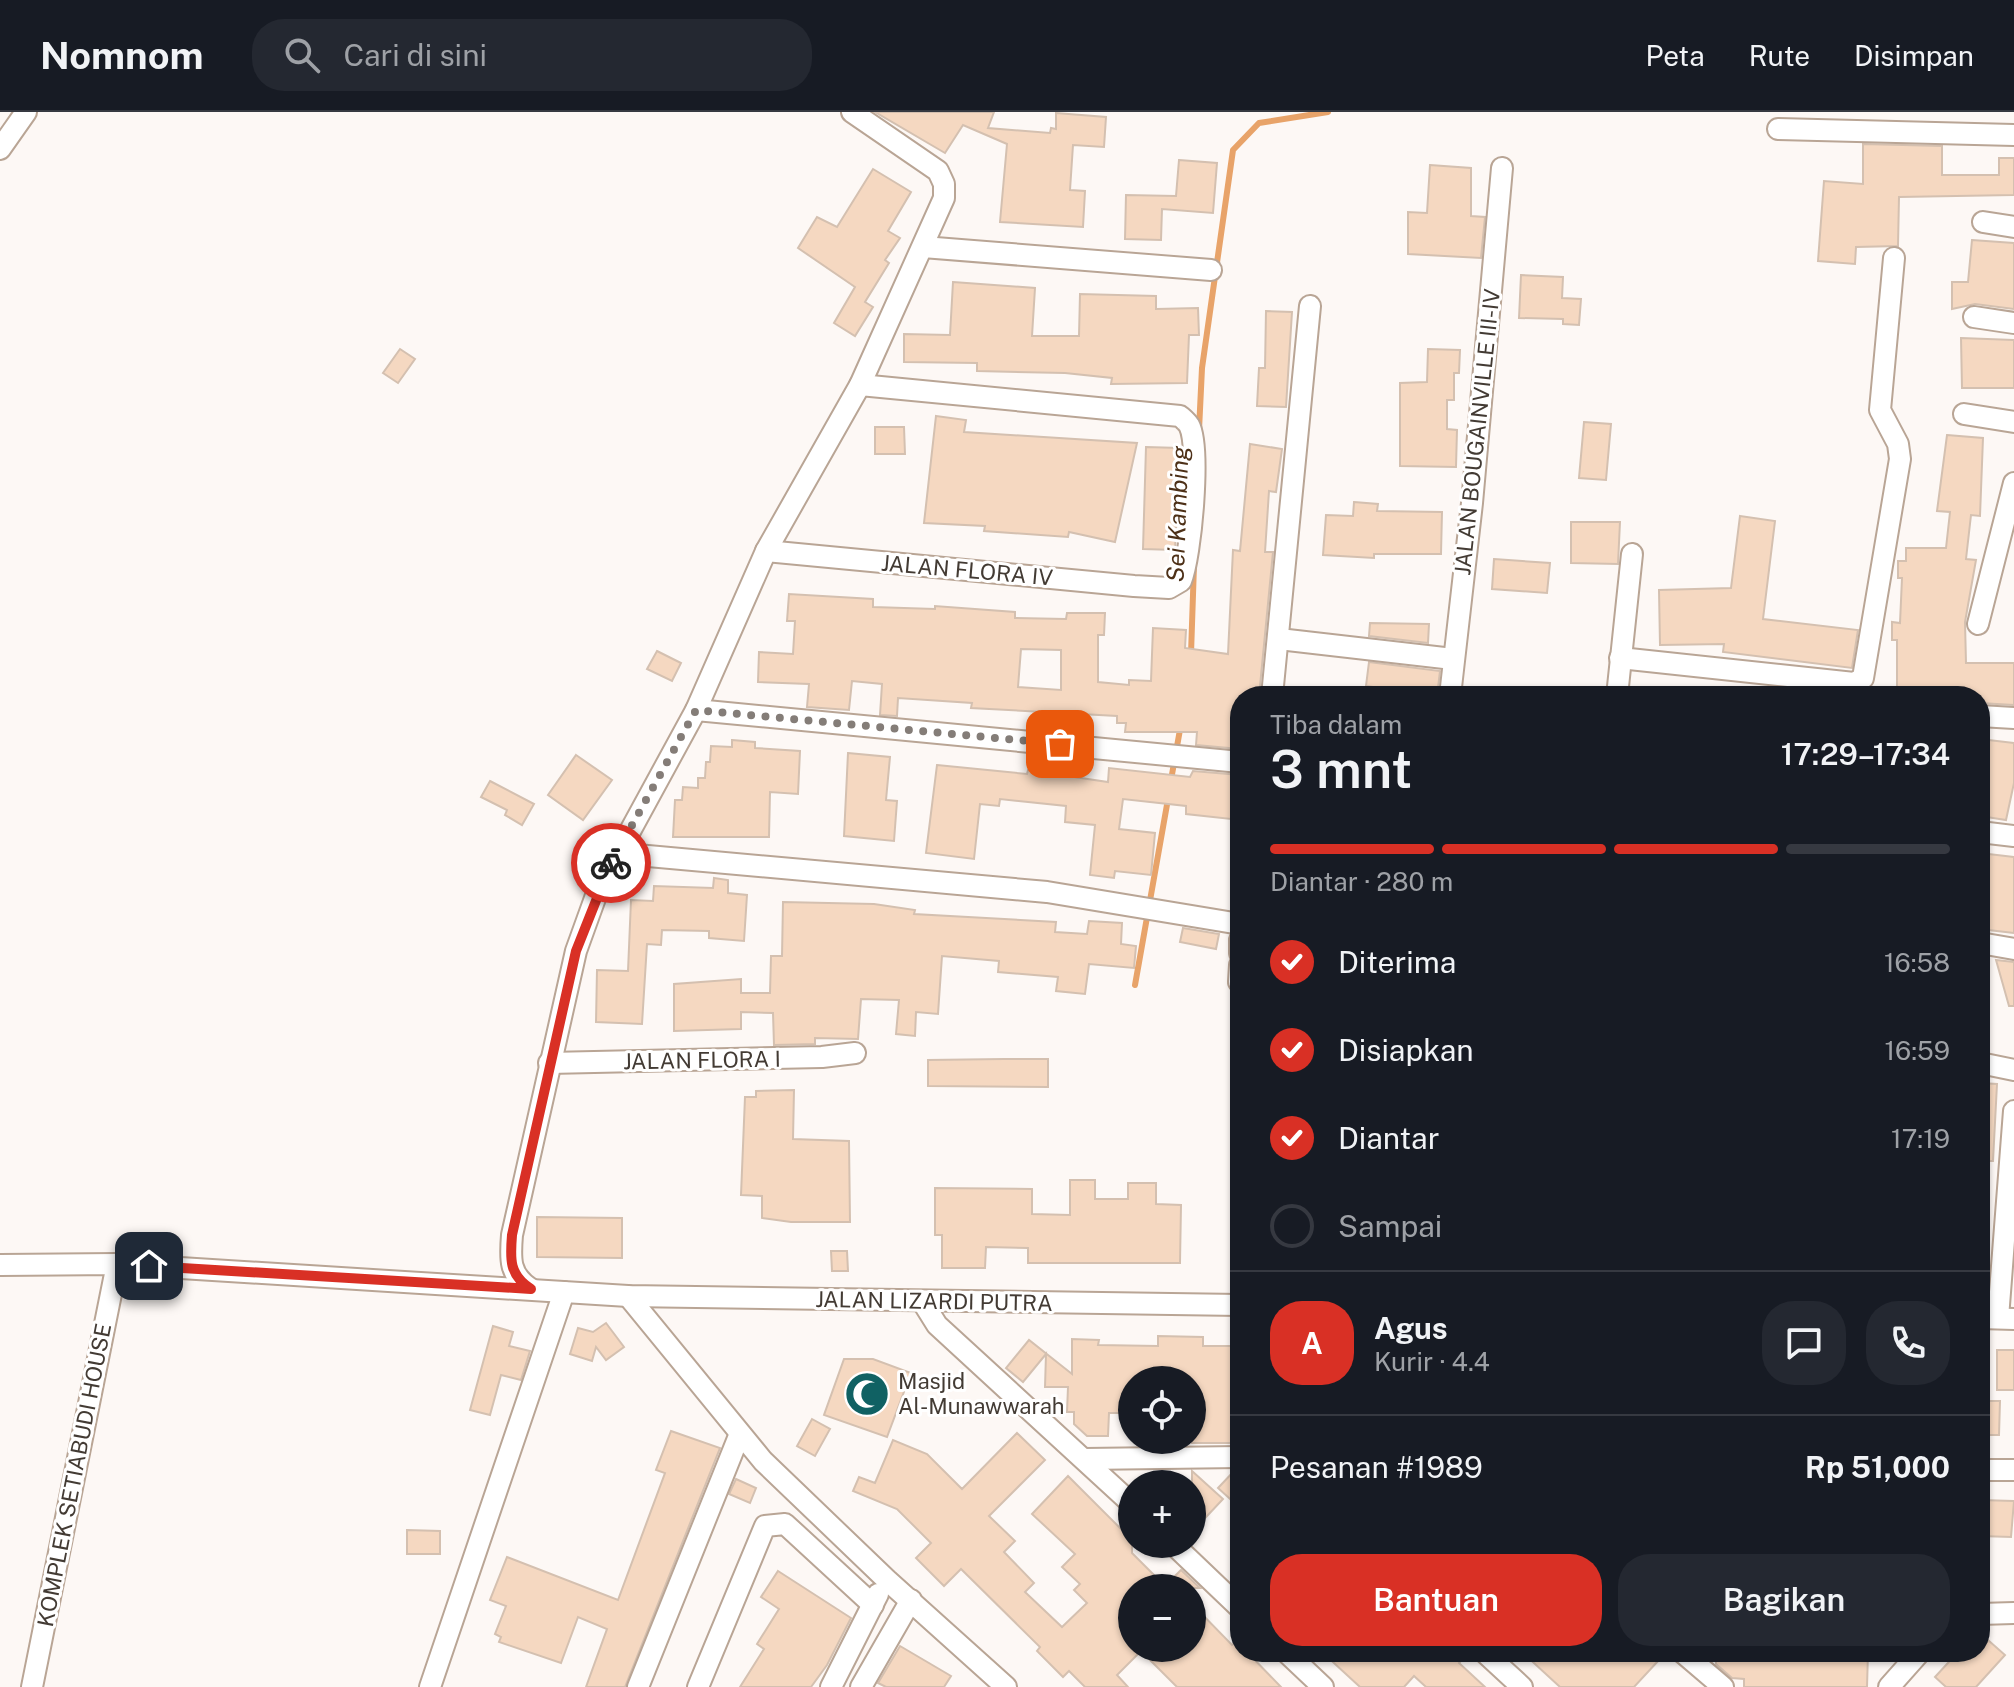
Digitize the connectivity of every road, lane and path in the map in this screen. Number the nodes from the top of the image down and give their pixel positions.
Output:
1 (26, 112) edge
2 (852, 112) edge
3 (1778, 129) dead end
4 (2014, 135) edge
5 (0, 149) edge
6 (1502, 168) dead end
7 (1983, 222) dead end
8 (2014, 227) edge
9 (923, 247) junction
10 (1894, 258) dead end
11 (1211, 270) dead end
12 (1310, 306) dead end
13 (1974, 317) dead end
14 (2014, 323) edge
15 (860, 385) junction
16 (1964, 414) dead end
17 (2014, 422) edge
18 (2014, 483) edge
19 (766, 551) junction
20 (1632, 554) dead end
21 (1978, 624) dead end
22 (1279, 639) junction
23 (1620, 658) junction
24 (1453, 659) junction
25 (1273, 686) edge
26 (1451, 686) edge
27 (1618, 686) edge
28 (696, 710) junction
29 (1990, 717) edge
30 (2014, 718) edge
31 (1230, 761) edge
32 (1990, 833) edge
33 (2014, 836) edge
34 (615, 853) junction
35 (1230, 922) edge
36 (1990, 945) edge
37 (2014, 949) edge
38 (855, 1053) dead end
39 (549, 1063) junction
40 (1990, 1065) edge
41 (2014, 1070) edge
42 (2014, 1111) edge
43 (2012, 1180) edge
44 (117, 1264) junction
45 (0, 1265) edge
46 (2007, 1283) edge
47 (531, 1289) junction
48 (564, 1292) junction
49 (628, 1296) junction
50 (922, 1301) junction
51 (1230, 1305) edge
52 (1997, 1318) edge
53 (743, 1440) junction
54 (1230, 1457) edge
55 (1085, 1459) junction
56 (1990, 1470) edge
57 (2014, 1470) edge
58 (1118, 1491) edge
59 (1188, 1558) edge
60 (887, 1580) junction
61 (1230, 1598) edge
62 (911, 1600) junction
63 (873, 1605) junction
64 (2014, 1613) edge
65 (1990, 1614) edge
66 (1297, 1662) edge
67 (1495, 1662) edge
68 (1694, 1662) edge
69 (1911, 1662) edge
70 (835, 1685) edge
71 (32, 1687) edge
72 (430, 1687) edge
73 (638, 1687) edge
74 (698, 1687) edge
75 (861, 1687) edge
76 (1006, 1687) edge
77 (1323, 1687) edge
78 (1522, 1687) edge
79 (1723, 1687) edge
80 (1889, 1687) edge

1 - 5 street
2 - 9 street
3 - 4 street
6 - 24 street, JALAN BOUGAINVILLE III-IV
7 - 8 street
9 - 11 street
9 - 15 street
10 - 23 street
12 - 22 street
13 - 14 street
15 - 19 street
15 - 19 street, JALAN FLORA IV
16 - 17 street
18 - 21 street
19 - 28 street
20 - 23 street
22 - 24 street
22 - 25 street
23 - 27 street
24 - 26 street, JALAN BOUGAINVILLE III-IV
28 - 31 street
28 - 34 street
29 - 30 street
32 - 33 street
34 - 35 street
34 - 39 street
36 - 37 street
38 - 39 street, JALAN FLORA I
39 - 47 street
40 - 41 street
42 - 43 street
43 - 46 street
44 - 45 street, JALAN LIZARDI PUTRA
44 - 47 street, JALAN LIZARDI PUTRA
44 - 71 street, KOMPLEK SETIABUDI HOUSE
46 - 52 street
47 - 48 street, JALAN LIZARDI PUTRA
48 - 49 street, JALAN LIZARDI PUTRA
48 - 72 street
49 - 50 street, JALAN LIZARDI PUTRA
49 - 53 street
50 - 51 street, JALAN LIZARDI PUTRA
50 - 55 street
53 - 60 street
53 - 73 street
54 - 55 street
55 - 58 street
56 - 57 street
59 - 61 street
60 - 62 street
60 - 63 street
62 - 75 street
62 - 76 street
63 - 70 street
63 - 74 street
64 - 65 street
66 - 77 street
67 - 78 street
68 - 79 street
69 - 80 street

